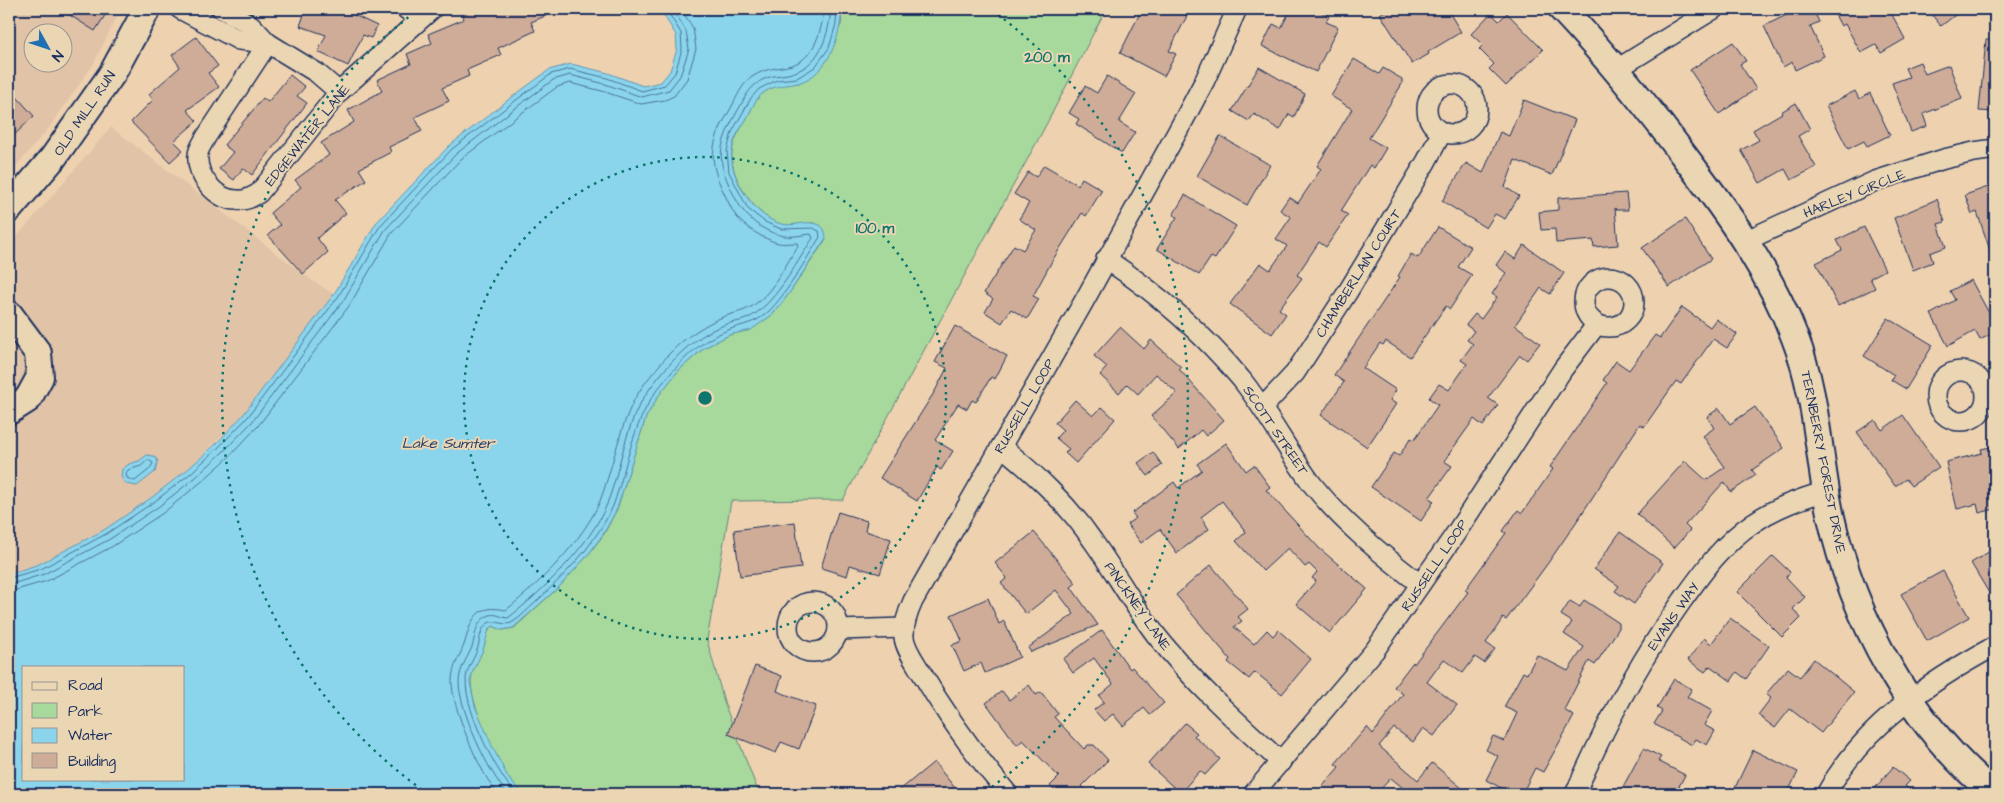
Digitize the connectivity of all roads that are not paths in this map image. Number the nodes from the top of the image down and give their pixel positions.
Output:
1 (147, 9) edge
2 (180, 9) edge
3 (222, 9) edge
4 (1237, 9) edge
5 (1562, 9) edge
6 (1714, 9) edge
7 (419, 12) edge
8 (209, 15) edge
9 (268, 42) junction
10 (1617, 69) junction
11 (339, 92) junction
12 (1442, 132) dead end
13 (1995, 149) edge
14 (9, 209) edge
15 (1745, 241) junction
16 (1106, 260) junction
17 (9, 314) edge
18 (1597, 324) dead end
19 (1263, 407) junction
20 (9, 411) edge
21 (1001, 446) junction
22 (1826, 491) junction
23 (1420, 584) junction
24 (904, 628) junction
25 (838, 630) dead end
26 (1995, 646) edge
27 (1911, 700) junction
28 (1281, 762) junction
29 (1008, 794) edge
30 (1253, 794) edge
31 (1575, 794) edge
32 (1826, 794) edge
33 (1995, 794) edge

1 - 14 street, OLD MILL RUN
2 - 8 street
3 - 9 street
4 - 16 street, RUSSELL LOOP
5 - 10 street, TERNBERRY FOREST DRIVE
6 - 10 street
7 - 11 street, EDGEWATER LANE
8 - 9 street
9 - 11 street
9 - 11 street, EDGEWATER LANE
10 - 15 street, TERNBERRY FOREST DRIVE
12 - 19 street, CHAMBERLAIN COURT
13 - 15 street, HARLEY CIRCLE
15 - 22 street, TERNBERRY FOREST DRIVE
16 - 19 street, SCOTT STREET
16 - 21 street, RUSSELL LOOP
17 - 20 street
18 - 23 street, RUSSELL LOOP
19 - 23 street, SCOTT STREET
21 - 24 street, RUSSELL LOOP
21 - 28 street, PINCKNEY LANE
22 - 27 street, TERNBERRY FOREST DRIVE
22 - 31 street, EVANS WAY
23 - 28 street, RUSSELL LOOP
24 - 25 street
24 - 29 street
26 - 27 street
27 - 32 street
27 - 33 street, TERNBERRY FOREST DRIVE
28 - 30 street, RUSSELL LOOP

